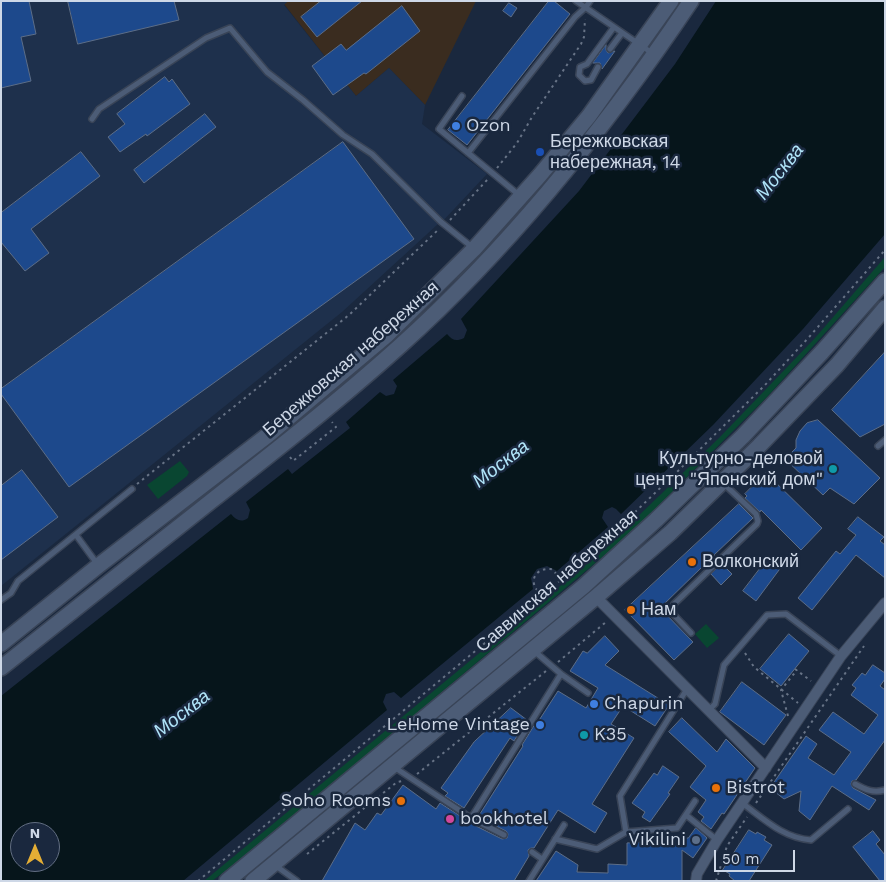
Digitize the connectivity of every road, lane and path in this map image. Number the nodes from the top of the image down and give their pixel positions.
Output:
1 (576, 1) edge
2 (590, 1) edge
3 (671, 1) edge
4 (691, 1) edge
5 (586, 7) junction
6 (614, 27) junction
7 (622, 33) junction
8 (640, 46) junction
9 (610, 49) dead end
10 (655, 55) junction
11 (598, 67) dead end
12 (462, 96) dead end
13 (92, 119) dead end
14 (468, 154) junction
15 (492, 174) junction
16 (521, 197) junction
17 (444, 224) junction
18 (474, 249) junction
19 (885, 250) edge
20 (885, 281) edge
21 (885, 308) edge
22 (332, 422) dead end
23 (885, 440) edge
24 (878, 446) dead end
25 (289, 456) dead end
26 (722, 482) junction
27 (132, 489) joint
28 (76, 535) junction
29 (98, 566) junction
30 (562, 579) junction
31 (541, 596) junction
32 (596, 597) junction
33 (1, 600) edge
34 (885, 603) edge
35 (608, 620) dead end
36 (691, 633) dead end
37 (868, 641) dead end
38 (1, 644) edge
39 (741, 646) junction
40 (532, 650) junction
41 (841, 656) junction
42 (552, 667) junction
43 (1, 668) edge
44 (561, 674) junction
45 (814, 683) dead end
46 (687, 689) junction
47 (781, 690) junction
48 (588, 693) dead end
49 (799, 704) dead end
50 (708, 710) junction
51 (789, 719) dead end
52 (392, 766) junction
53 (766, 768) junction
54 (412, 778) junction
55 (855, 784) dead end
56 (885, 790) edge
57 (695, 800) dead end
58 (742, 803) junction
59 (752, 810) junction
60 (848, 810) dead end
61 (686, 815) junction
62 (471, 818) junction
63 (564, 825) dead end
64 (626, 832) junction
65 (504, 835) dead end
66 (555, 839) junction
67 (717, 840) junction
68 (532, 852) dead end
69 (308, 854) dead end
70 (542, 859) junction
71 (273, 864) junction
72 (198, 881) edge
73 (227, 881) edge
74 (253, 881) edge
75 (297, 881) edge
76 (529, 881) edge
77 (696, 881) edge
78 (716, 881) edge

1 - 5 lane
2 - 5 lane
3 - 8 main road, Бережковская набережная
4 - 10 main road, Бережковская набережная
5 - 6 lane
5 - 14 lane
5 - 15 path
6 - 7 lane
6 - 11 lane
7 - 8 lane
7 - 9 lane
8 - 10 lane
8 - 16 main road, Бережковская набережная
10 - 43 main road, Бережковская набережная
12 - 14 lane
13 - 17 lane
14 - 15 lane
15 - 16 lane
15 - 17 path
16 - 18 main road, Бережковская набережная
17 - 18 lane
17 - 27 path
18 - 29 main road, Бережковская набережная
19 - 30 path
20 - 73 main road, Саввинская набережная
21 - 26 main road, Саввинская набережная
22 - 25 path
23 - 24 lane
26 - 32 main road, Саввинская набережная
26 - 36 lane
27 - 28 lane
28 - 29 lane
28 - 33 lane
29 - 38 main road, Бережковская набережная
30 - 31 path
30 - 31 path
31 - 72 path
32 - 40 main road, Саввинская набережная
32 - 46 street
34 - 41 street
35 - 42 path
37 - 59 path
39 - 41 lane
39 - 47 path
39 - 50 lane
40 - 42 lane
40 - 52 main road, Саввинская набережная
41 - 53 street
42 - 44 lane
42 - 54 path
44 - 48 lane
44 - 62 lane
45 - 47 path
46 - 50 street
46 - 64 lane
47 - 49 path
47 - 51 path
50 - 53 street
52 - 54 lane
52 - 71 main road, Саввинская набережная
53 - 58 street
54 - 62 lane
54 - 69 path
55 - 56 lane
57 - 61 lane
58 - 59 lane
58 - 67 street
59 - 60 lane
59 - 78 path
61 - 64 lane
61 - 67 lane
62 - 65 lane
63 - 66 lane
64 - 66 lane
66 - 70 lane
67 - 77 street
68 - 70 lane
70 - 76 lane
71 - 74 main road, Саввинская набережная
71 - 75 lane

